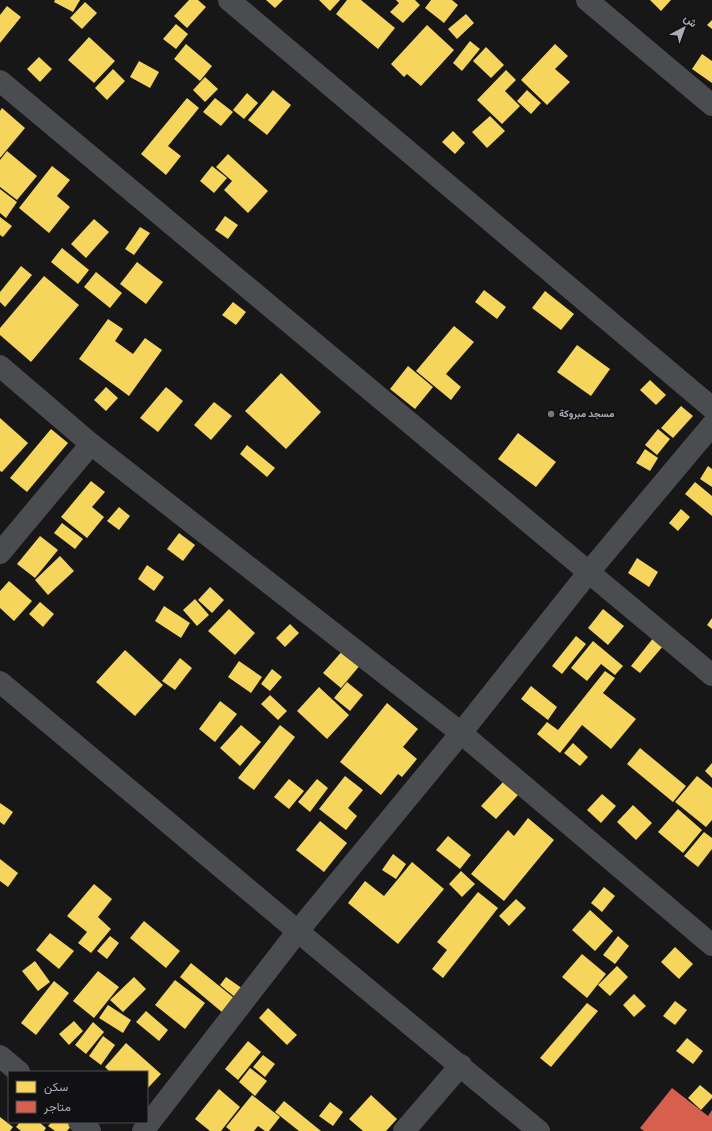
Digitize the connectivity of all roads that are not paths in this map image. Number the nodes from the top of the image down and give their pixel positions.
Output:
1 (229, 0) edge
2 (587, 0) edge
3 (2, 85) edge
4 (712, 105) edge
5 (0, 366) edge
6 (712, 408) edge
7 (712, 425) edge
8 (91, 444) junction
9 (0, 554) edge
10 (588, 573) junction
11 (712, 675) edge
12 (0, 682) edge
13 (460, 733) junction
14 (298, 931) junction
15 (712, 945) edge
16 (0, 1056) edge
17 (461, 1065) junction
18 (18, 1071) edge
19 (80, 1123) edge
20 (90, 1131) edge
21 (143, 1131) edge
22 (404, 1131) edge
23 (539, 1131) edge

1 - 6 street
2 - 4 street
3 - 10 street
5 - 8 street
7 - 10 street
8 - 9 street
8 - 13 street
10 - 11 street
10 - 13 street
12 - 14 street
13 - 14 street
13 - 15 street
14 - 17 street
14 - 21 street
16 - 18 street
17 - 22 street
17 - 23 street
19 - 20 street

